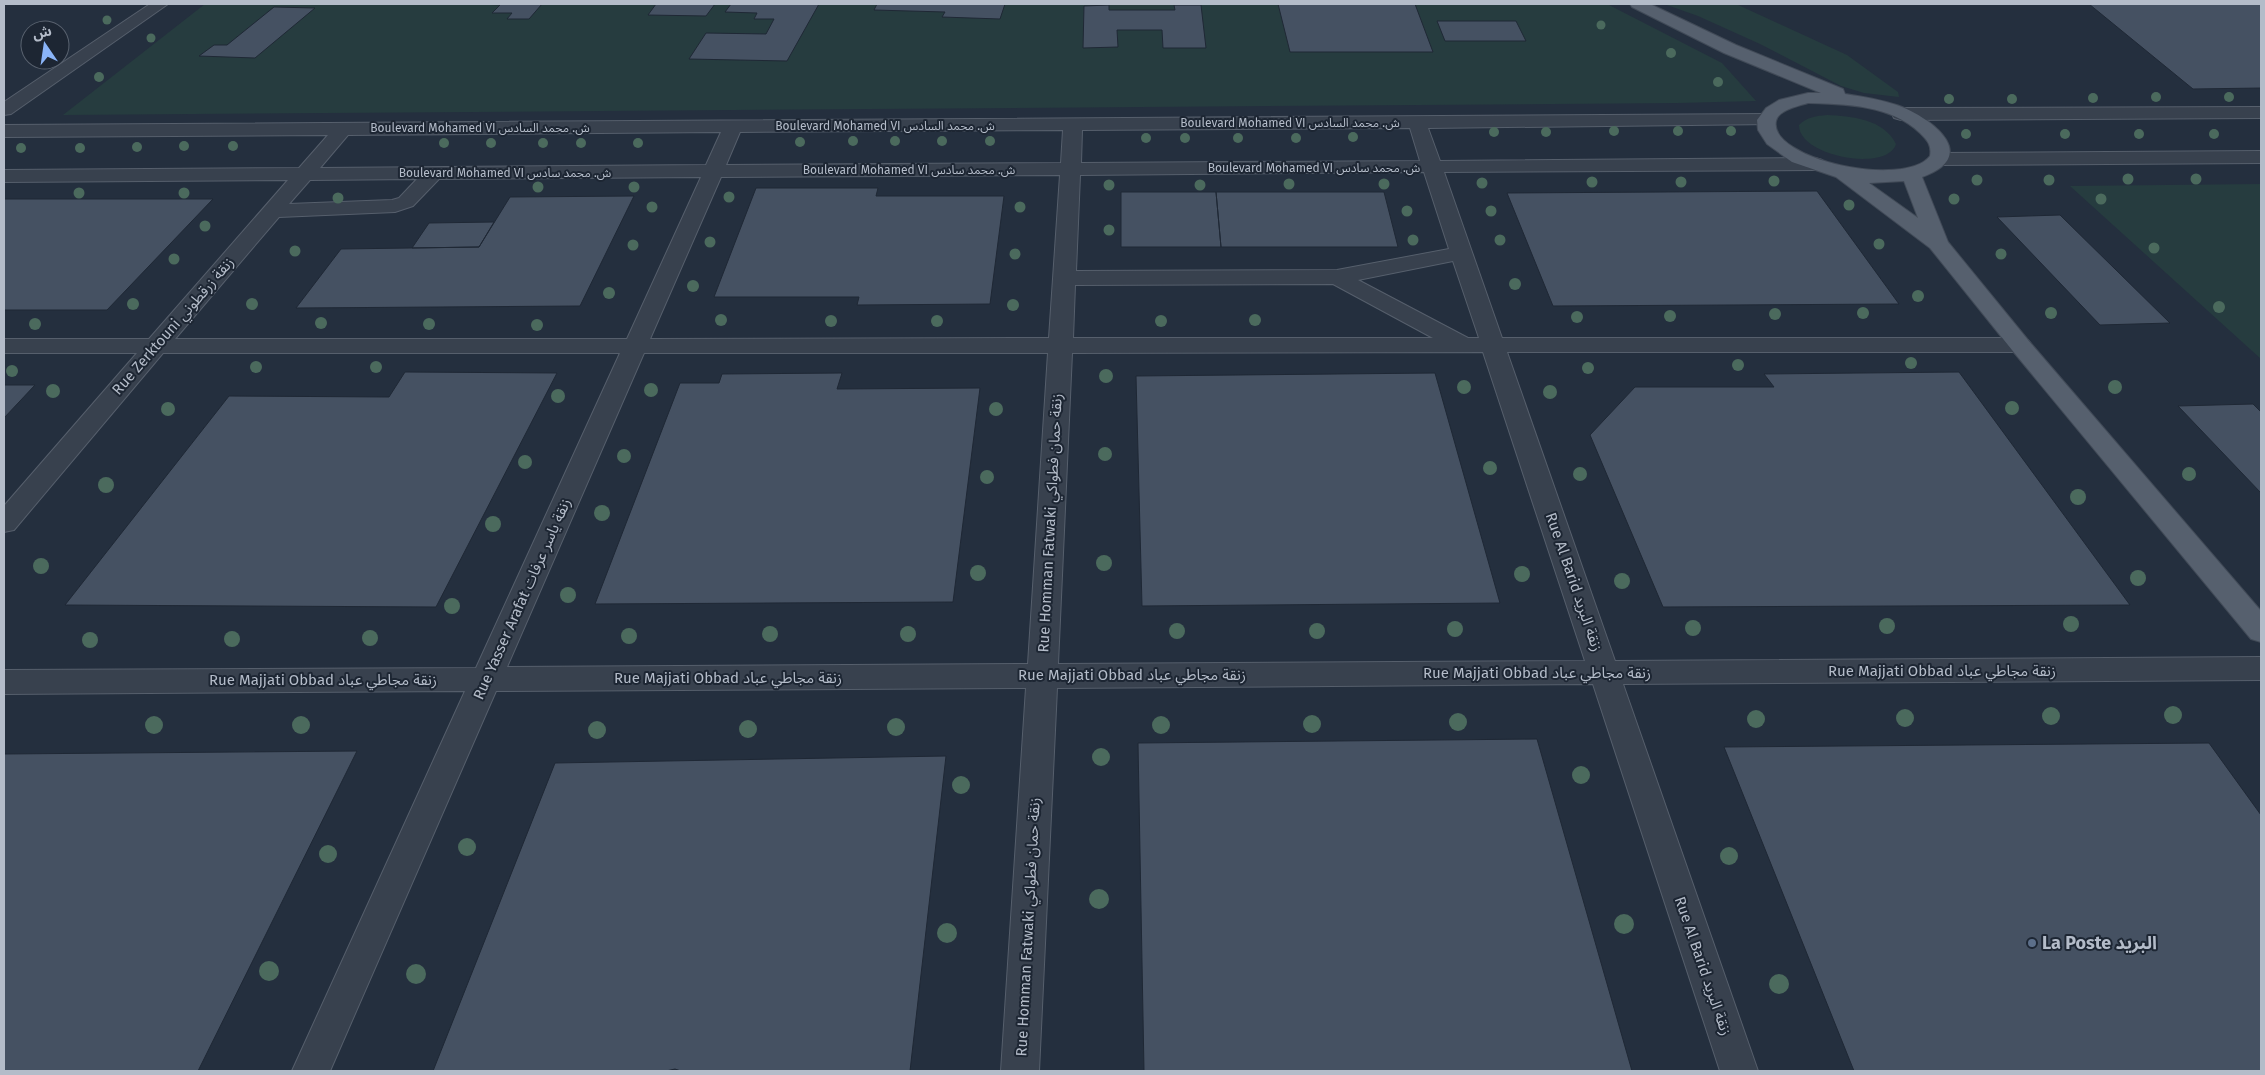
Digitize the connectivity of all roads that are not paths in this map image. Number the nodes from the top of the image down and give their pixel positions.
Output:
1 (160, 4) edge
2 (1638, 4) edge
3 (1730, 49) junction
4 (1855, 101) junction
5 (1790, 102) junction
6 (4, 110) edge
7 (2261, 112) edge
8 (1901, 114) junction
9 (1766, 120) junction
10 (1417, 122) junction
11 (1073, 124) junction
12 (733, 127) junction
13 (342, 129) junction
14 (4, 131) edge
15 (2261, 157) edge
16 (1939, 160) junction
17 (1815, 164) junction
18 (1432, 167) junction
19 (1070, 169) junction
20 (713, 171) junction
21 (1842, 172) junction
22 (434, 173) junction
23 (304, 174) junction
24 (1911, 174) junction
25 (4, 176) edge
26 (273, 211) junction
27 (1938, 243) junction
28 (1462, 253) junction
29 (1337, 277) junction
30 (1064, 278) junction
31 (2020, 344) junction
32 (636, 345) junction
33 (1060, 345) junction
34 (1463, 345) junction
35 (1493, 345) junction
36 (4, 346) edge
37 (156, 346) junction
38 (4, 523) edge
39 (2261, 631) edge
40 (2261, 669) edge
41 (1604, 672) junction
42 (1041, 676) junction
43 (486, 680) junction
44 (4, 682) edge
45 (311, 1071) edge
46 (1020, 1071) edge
47 (1739, 1071) edge

1 - 6 street
2 - 3 main road
3 - 4 main road
3 - 5 main road
4 - 5 main road
4 - 8 main road
5 - 9 main road
7 - 8 street
8 - 16 main road
9 - 10 street, Boulevard Mohamed VI ش. محمد السادس
9 - 17 main road
10 - 11 street, Boulevard Mohamed VI ش. محمد السادس
10 - 18 street, Rue Al Barid زنقة البريد
11 - 12 street, Boulevard Mohamed VI ش. محمد السادس
11 - 19 street, Rue Homman Fatwaki زنقة حمان فطواكي
12 - 13 street, Boulevard Mohamed VI ش. محمد السادس
12 - 20 street, Rue Yasser Arafat زنقة ياسر عرفات
13 - 14 street, Boulevard Mohamed VI ش. محمد السادس
13 - 23 street, Rue Zerktouni زنقة زرقطوني
15 - 16 street
16 - 24 main road
17 - 18 street, Boulevard Mohamed VI ش. محمد سادس
17 - 21 main road
18 - 19 street, Boulevard Mohamed VI ش. محمد سادس
18 - 28 street, Rue Al Barid زنقة البريد
19 - 20 street, Boulevard Mohamed VI ش. محمد سادس
19 - 30 street, Rue Homman Fatwaki زنقة حمان فطواكي
20 - 22 street, Boulevard Mohamed VI ش. محمد سادس
20 - 32 street, Rue Yasser Arafat زنقة ياسر عرفات
21 - 24 main road
21 - 27 main road
22 - 23 street, Boulevard Mohamed VI ش. محمد سادس
22 - 26 street
23 - 25 street, Boulevard Mohamed VI ش. محمد سادس
23 - 26 street, Rue Zerktouni زنقة زرقطوني
24 - 27 main road
26 - 37 street, Rue Zerktouni زنقة زرقطوني
27 - 31 main road
28 - 29 street
28 - 35 street, Rue Al Barid زنقة البريد
29 - 30 street
29 - 34 street
30 - 33 street, Rue Homman Fatwaki زنقة حمان فطواكي
31 - 35 street
31 - 39 main road
32 - 33 street
32 - 37 street
32 - 43 street, Rue Yasser Arafat زنقة ياسر عرفات
33 - 34 street
33 - 42 street, Rue Homman Fatwaki زنقة حمان فطواكي
34 - 35 street
35 - 41 street, Rue Al Barid زنقة البريد
36 - 37 street
37 - 38 street, Rue Zerktouni زنقة زرقطوني
40 - 41 street, Rue Majjati Obbad زنقة مجاطي عباد
41 - 42 street, Rue Majjati Obbad زنقة مجاطي عباد
41 - 47 street, Rue Al Barid زنقة البريد
42 - 43 street, Rue Majjati Obbad زنقة مجاطي عباد
42 - 46 street, Rue Homman Fatwaki زنقة حمان فطواكي
43 - 44 street, Rue Majjati Obbad زنقة مجاطي عباد
43 - 45 street, Rue Yasser Arafat زنقة ياسر عرفات

